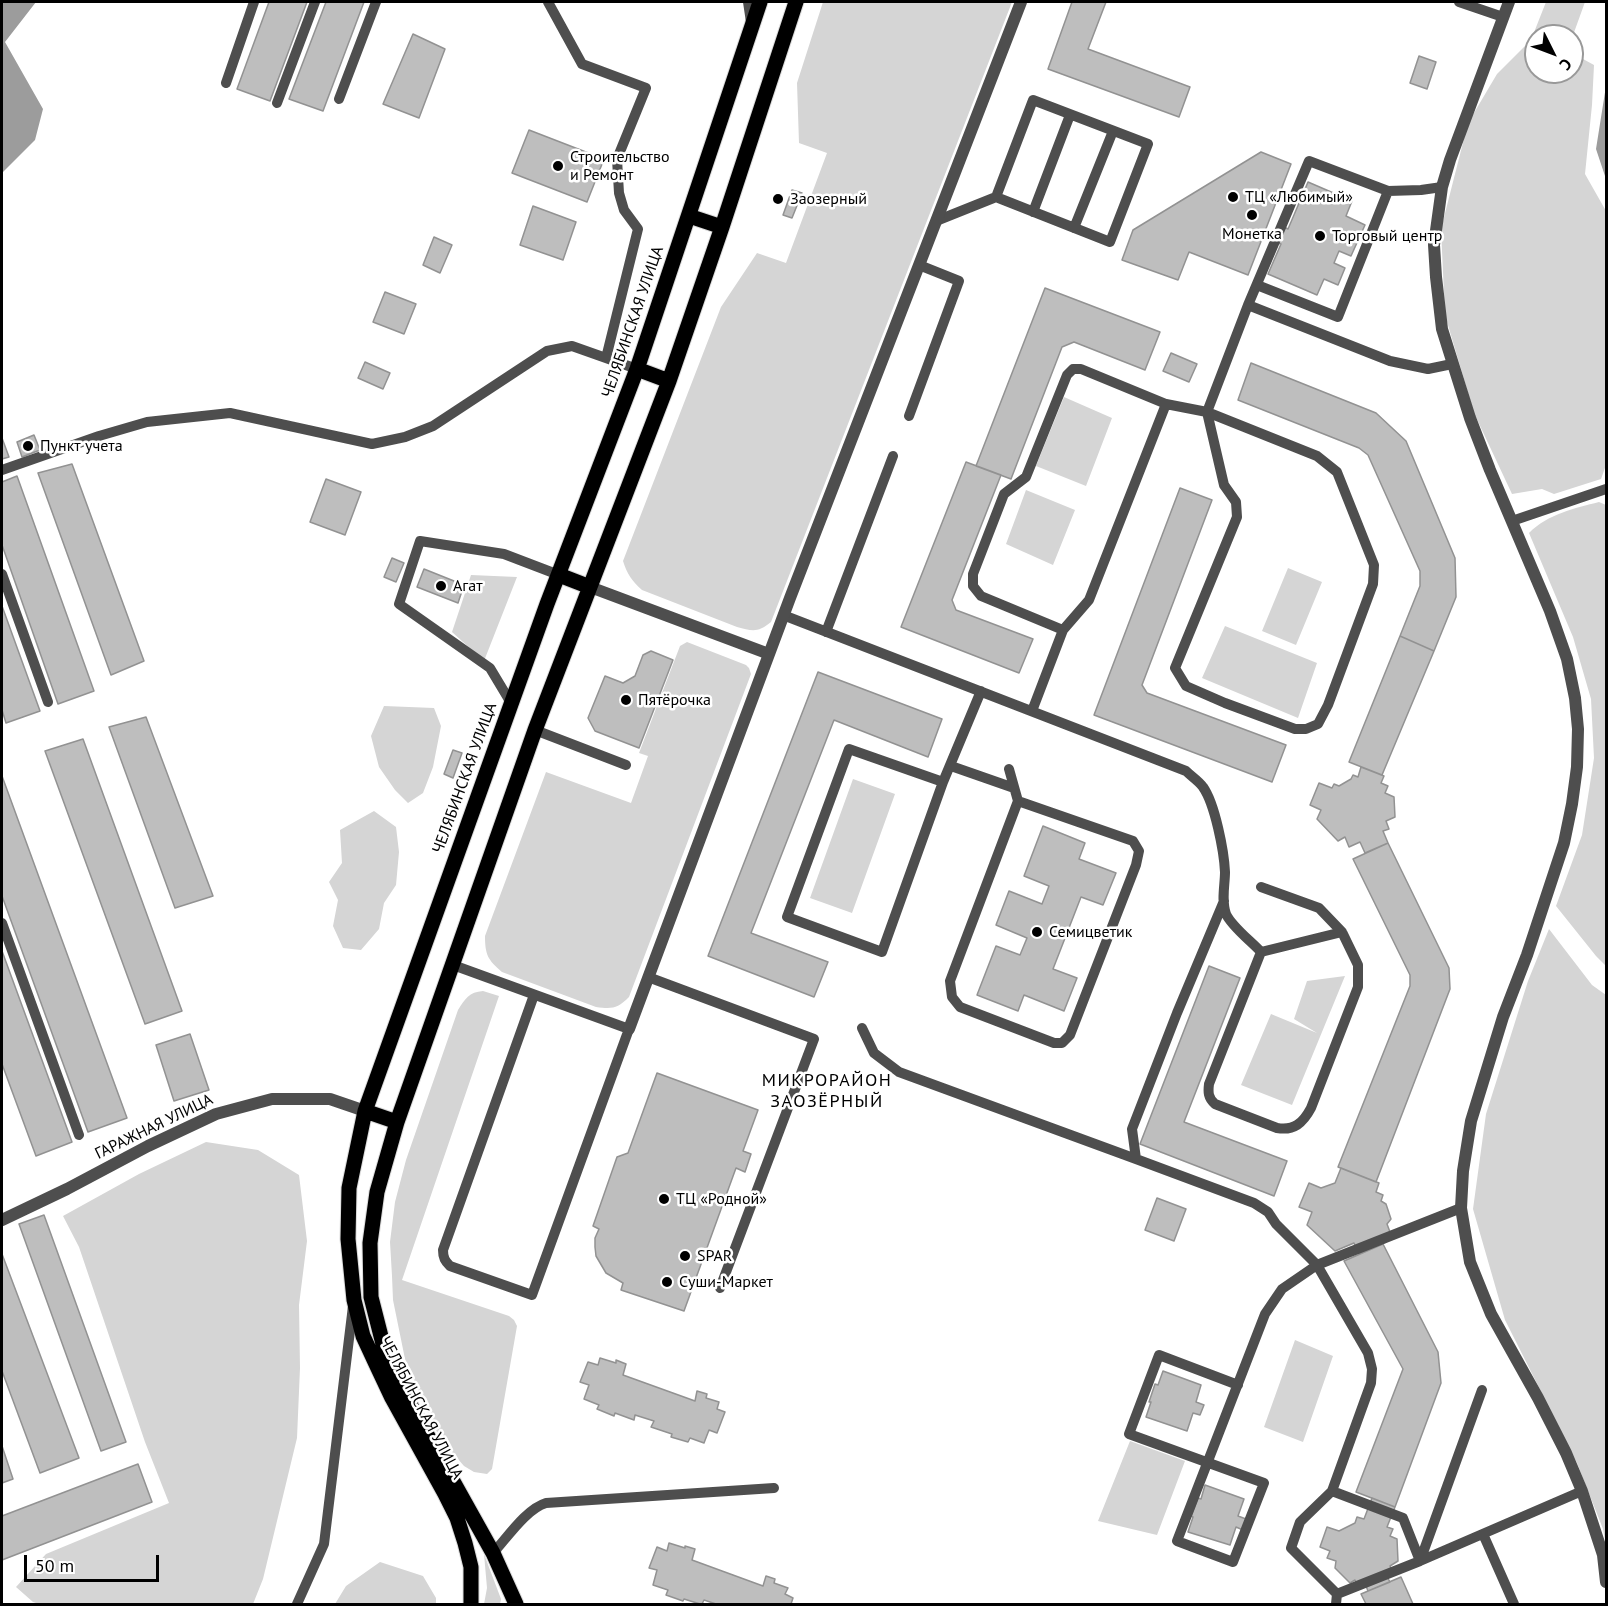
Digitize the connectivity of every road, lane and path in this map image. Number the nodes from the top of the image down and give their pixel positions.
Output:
1 (254, 2) edge
2 (315, 2) edge
3 (376, 2) edge
4 (548, 2) edge
5 (748, 2) edge
6 (760, 2) edge
7 (796, 2) edge
8 (1021, 2) edge
9 (1459, 2) edge
10 (1509, 2) edge
11 (1503, 17) junction
12 (752, 27) junction
13 (226, 82) dead end
14 (339, 99) dead end
15 (277, 104) dead end
16 (1070, 115) junction
17 (1113, 131) junction
18 (1442, 187) junction
19 (1388, 190) junction
20 (996, 197) junction
21 (1034, 212) junction
22 (689, 216) junction
23 (936, 221) junction
24 (722, 227) junction
25 (1074, 228) junction
26 (919, 265) junction
27 (1257, 285) junction
28 (1248, 305) junction
29 (606, 357) junction
30 (1452, 364) junction
31 (637, 369) junction
32 (669, 381) junction
33 (1166, 404) junction
34 (1207, 412) junction
35 (909, 416) dead end
36 (893, 456) dead end
37 (2, 470) edge
38 (1606, 489) edge
39 (1512, 521) junction
40 (2, 574) edge
41 (559, 575) junction
42 (590, 587) junction
43 (783, 615) junction
44 (1063, 630) junction
45 (826, 632) junction
46 (769, 654) junction
47 (981, 691) junction
48 (48, 702) dead end
49 (512, 703) junction
50 (1032, 711) junction
51 (536, 730) junction
52 (626, 765) dead end
53 (951, 766) junction
54 (1009, 770) dead end
55 (943, 782) junction
56 (1014, 788) junction
57 (1018, 801) junction
58 (1261, 888) dead end
59 (1224, 901) junction
60 (2, 924) edge
61 (1342, 932) junction
62 (1261, 951) junction
63 (453, 965) junction
64 (648, 977) junction
65 (534, 995) junction
66 (862, 1028) dead end
67 (628, 1029) junction
68 (365, 1111) junction
69 (397, 1122) junction
70 (79, 1135) dead end
71 (1136, 1159) junction
72 (1461, 1208) junction
73 (2, 1220) edge
74 (1317, 1265) junction
75 (720, 1288) dead end
76 (354, 1300) junction
77 (1238, 1385) junction
78 (1482, 1390) dead end
79 (1207, 1463) junction
80 (774, 1488) dead end
81 (1332, 1491) junction
82 (1582, 1491) junction
83 (1483, 1534) junction
84 (493, 1553) junction
85 (1420, 1562) junction
86 (1606, 1582) edge
87 (1337, 1599) edge
88 (297, 1605) edge
89 (471, 1605) edge
90 (516, 1605) edge
91 (1514, 1605) edge

1 - 13 lane
2 - 15 lane
3 - 14 lane
4 - 29 lane
5 - 12 lane
6 - 12 main road, ЧЕЛЯБИНСКАЯ УЛИЦА
7 - 24 main road, ЧЕЛЯБИНСКАЯ УЛИЦА
8 - 23 street
9 - 11 lane
10 - 11 street
11 - 18 street
12 - 22 main road, ЧЕЛЯБИНСКАЯ УЛИЦА
16 - 17 lane
16 - 20 lane
16 - 21 lane
17 - 25 lane
17 - 25 lane
18 - 19 lane
18 - 30 street
19 - 27 lane
19 - 27 lane
20 - 21 lane
20 - 23 lane
21 - 25 lane
22 - 24 main road
22 - 31 main road, ЧЕЛЯБИНСКАЯ УЛИЦА
23 - 26 street
24 - 32 main road, ЧЕЛЯБИНСКАЯ УЛИЦА
26 - 35 lane
26 - 43 street
27 - 28 lane
28 - 30 lane
28 - 34 lane
29 - 31 lane
29 - 37 lane
30 - 39 street
31 - 32 main road
31 - 41 main road, ЧЕЛЯБИНСКАЯ УЛИЦА
32 - 42 main road, ЧЕЛЯБИНСКАЯ УЛИЦА
33 - 34 lane
33 - 44 lane
33 - 44 lane
34 - 34 lane
36 - 45 lane
38 - 39 lane
39 - 72 street
40 - 48 lane
41 - 42 main road
41 - 49 main road, ЧЕЛЯБИНСКАЯ УЛИЦА
41 - 49 lane
42 - 46 street
42 - 51 main road, ЧЕЛЯБИНСКАЯ УЛИЦА
43 - 45 lane
43 - 46 street
44 - 50 lane
45 - 47 lane
46 - 64 street
47 - 50 lane
47 - 53 lane
49 - 68 main road, ЧЕЛЯБИНСКАЯ УЛИЦА
50 - 59 lane
51 - 52 lane
51 - 63 main road, ЧЕЛЯБИНСКАЯ УЛИЦА
53 - 55 lane
53 - 56 lane
54 - 56 lane
55 - 55 lane
56 - 57 lane
57 - 57 lane
58 - 61 lane
59 - 62 lane
59 - 71 lane
60 - 70 lane
61 - 62 lane
61 - 62 lane
63 - 65 lane
63 - 69 main road, ЧЕЛЯБИНСКАЯ УЛИЦА
64 - 67 street
64 - 75 lane
65 - 67 lane
65 - 67 lane
66 - 71 lane
68 - 69 main road
68 - 73 street, ГАРАЖНАЯ УЛИЦА
68 - 76 main road, ЧЕЛЯБИНСКАЯ УЛИЦА
69 - 84 main road, ЧЕЛЯБИНСКАЯ УЛИЦА
71 - 74 lane
72 - 74 lane
72 - 82 street
74 - 77 lane
74 - 81 lane
76 - 88 lane
76 - 89 main road, ЧЕЛЯБИНСКАЯ УЛИЦА
77 - 79 lane
77 - 79 lane
78 - 85 lane
79 - 79 lane
80 - 84 lane
81 - 85 lane
81 - 87 lane
82 - 83 lane
82 - 86 street
83 - 85 lane
83 - 91 lane
84 - 90 main road, ЧЕЛЯБИНСКАЯ УЛИЦА
85 - 87 lane

